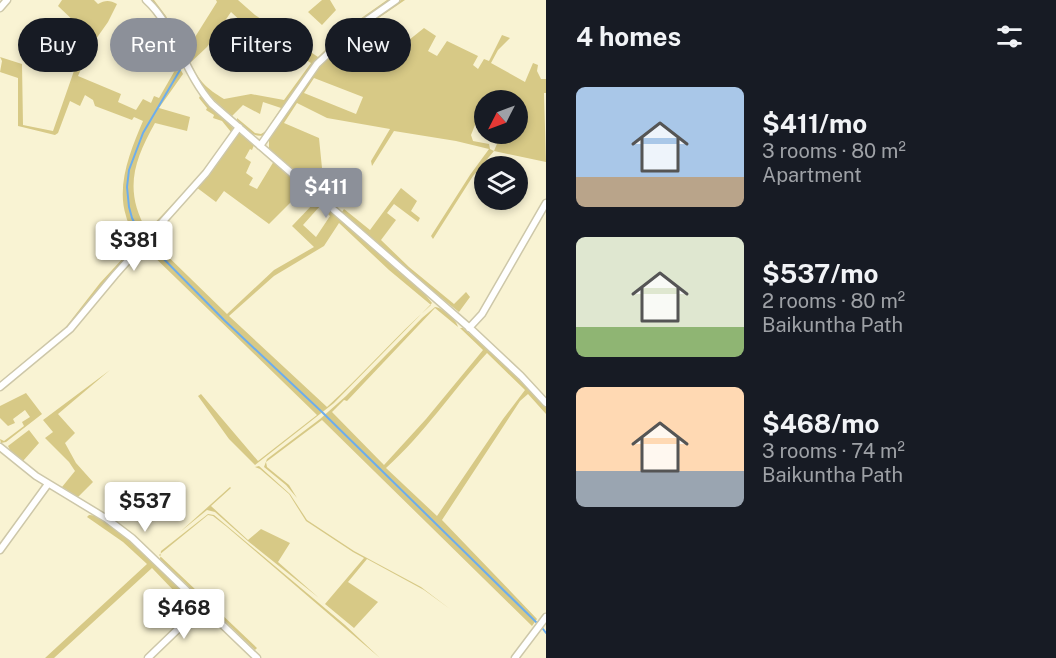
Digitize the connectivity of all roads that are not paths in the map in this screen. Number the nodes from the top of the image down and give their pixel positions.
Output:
1 (7, 0) edge
2 (146, 0) edge
3 (396, 0) edge
4 (0, 8) edge
5 (238, 127) junction
6 (260, 146) junction
7 (546, 203) edge
8 (469, 328) junction
9 (0, 387) edge
10 (546, 403) edge
11 (0, 447) edge
12 (48, 484) junction
13 (0, 550) edge
14 (203, 605) junction
15 (546, 617) edge
16 (148, 658) edge
17 (257, 658) edge
18 (515, 658) edge

1 - 4 street
2 - 5 street
3 - 6 street
5 - 6 street
5 - 9 street
6 - 8 street
7 - 8 street
8 - 10 street
11 - 12 street
12 - 13 street
12 - 14 street
14 - 16 street
14 - 17 street
15 - 18 street

